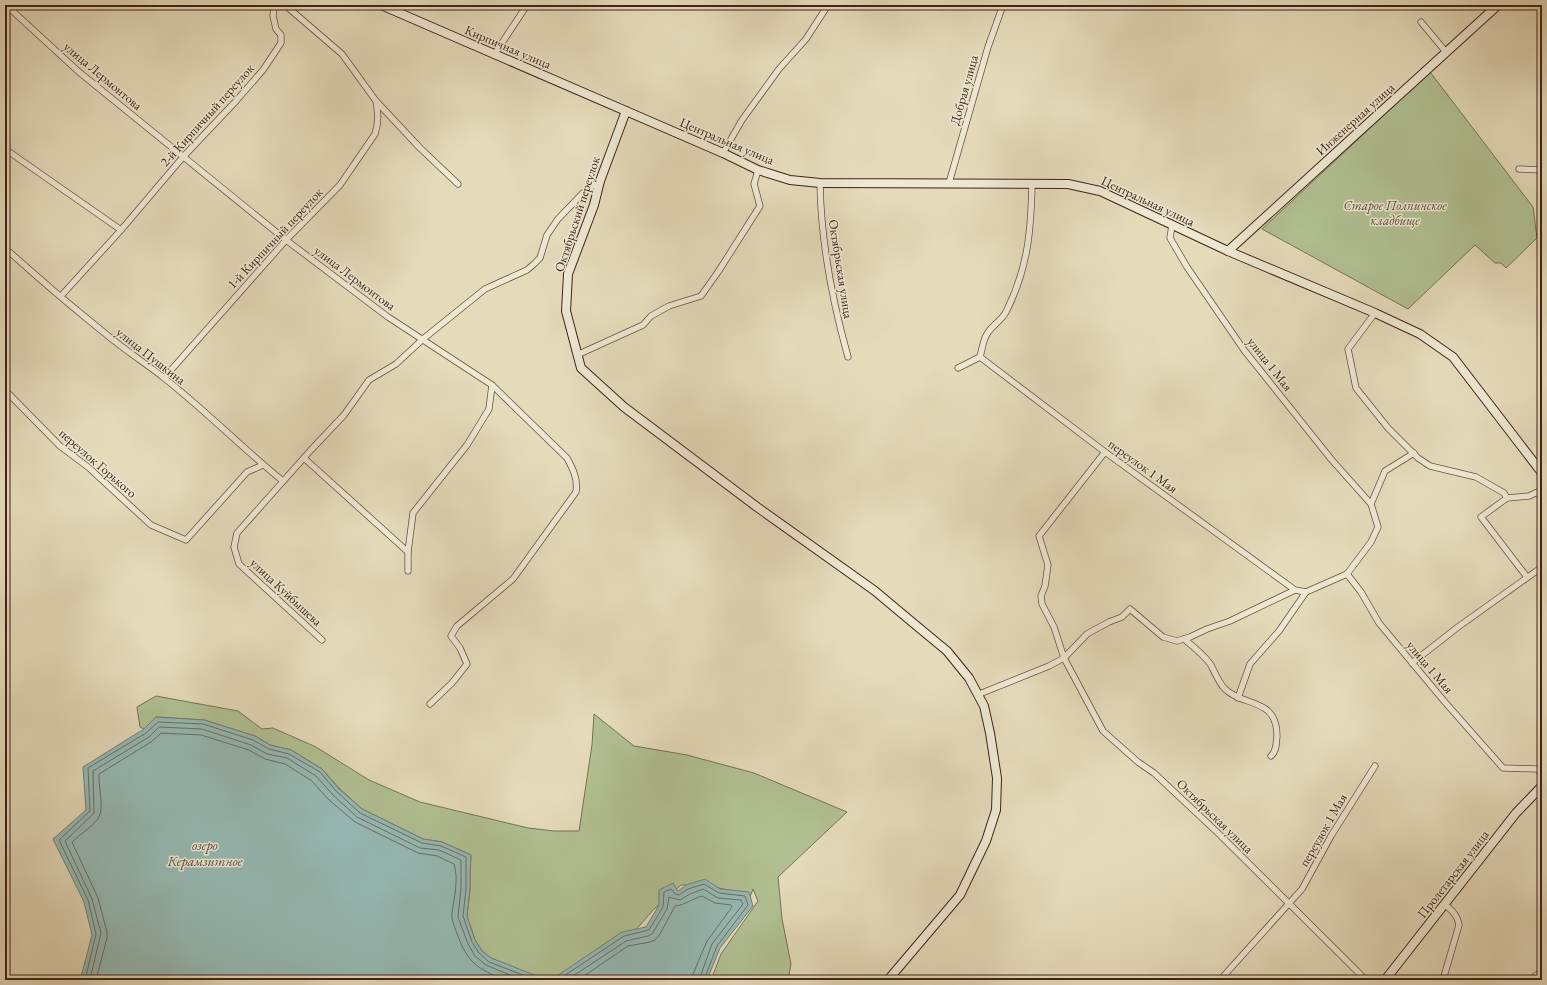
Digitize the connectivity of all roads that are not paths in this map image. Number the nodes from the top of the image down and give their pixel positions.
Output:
1 (6, 5) edge
2 (274, 5) edge
3 (285, 5) edge
4 (381, 5) edge
5 (527, 5) edge
6 (828, 5) edge
7 (1003, 5) edge
8 (1498, 5) edge
9 (1421, 22) dead end
10 (1446, 52) junction
11 (494, 55) junction
12 (376, 101) junction
13 (626, 111) junction
14 (5, 149) edge
15 (724, 153) junction
16 (183, 156) junction
17 (1519, 168) dead end
18 (758, 170) junction
19 (1542, 170) edge
20 (600, 181) junction
21 (820, 183) junction
22 (949, 183) junction
23 (458, 184) dead end
24 (1032, 184) junction
25 (1172, 225) junction
26 (121, 230) junction
27 (286, 240) junction
28 (5, 248) edge
29 (1228, 251) junction
30 (61, 296) junction
31 (1375, 313) junction
32 (423, 339) junction
33 (577, 355) junction
34 (848, 357) dead end
35 (980, 357) junction
36 (958, 368) dead end
37 (164, 378) junction
38 (492, 384) junction
39 (5, 390) edge
40 (1105, 452) junction
41 (1414, 453) junction
42 (304, 458) junction
43 (263, 465) junction
44 (1542, 473) edge
45 (283, 481) junction
46 (1542, 490) edge
47 (1506, 498) junction
48 (1371, 504) junction
49 (408, 552) junction
50 (1542, 567) edge
51 (408, 570) dead end
52 (1347, 574) junction
53 (1527, 577) junction
54 (1295, 590) junction
55 (1306, 592) junction
56 (1184, 639) junction
57 (322, 640) dead end
58 (1064, 658) junction
59 (1412, 663) junction
60 (977, 694) junction
61 (1238, 698) junction
62 (430, 704) dead end
63 (1271, 756) dead end
64 (1375, 766) dead end
65 (1542, 773) edge
66 (1542, 786) edge
67 (1288, 904) junction
68 (1444, 904) junction
69 (1542, 972) edge
70 (888, 980) edge
71 (1220, 980) edge
72 (1366, 980) edge
73 (1385, 980) edge
74 (1443, 980) edge
75 (1536, 980) edge

1 - 16 street, улица Лермонтова
2 - 16 street, 2-й Кирпичный переулок
3 - 12 street
4 - 11 street, Кирпичная улица
5 - 11 street
6 - 15 street
7 - 22 street, Добрая улица
8 - 10 street, Инженерная улица
9 - 10 street
10 - 29 street, Инженерная улица
11 - 13 street, Кирпичная улица
12 - 23 street
12 - 27 street, 1-й Кирпичный переулок
13 - 15 street, Центральная улица
13 - 20 street, Октябрьский переулок
14 - 26 street
15 - 18 street, Центральная улица
16 - 26 street, 2-й Кирпичный переулок
16 - 27 street, улица Лермонтова
17 - 19 street
18 - 21 street, Центральная улица
18 - 33 street
20 - 32 street, улица Куйбышева
20 - 33 street, Октябрьский переулок
21 - 22 street, Центральная улица
21 - 34 street, Октябрьская улица
22 - 24 street, Центральная улица
24 - 25 street, Центральная улица
24 - 35 street
25 - 29 street, Центральная улица
25 - 48 street, улица 1 Мая
26 - 30 street, 2-й Кирпичный переулок
27 - 32 street, улица Лермонтова
27 - 37 street, 1-й Кирпичный переулок
28 - 30 street, улица Пушкина
29 - 31 street, Центральная улица
30 - 37 street, улица Пушкина
31 - 41 street
31 - 44 street, Центральная улица
32 - 38 street, улица Лермонтова
32 - 42 street, улица Куйбышева
33 - 60 street, Октябрьский переулок
35 - 36 street
35 - 40 street, переулок 1 Мая
37 - 43 street, улица Пушкина
38 - 49 street
38 - 62 street, улица Лермонтова
39 - 43 street, переулок Горького
40 - 54 street, переулок 1 Мая
40 - 58 street, Октябрьская улица
41 - 47 street
41 - 48 street
42 - 45 street, улица Куйбышева
42 - 49 street
43 - 45 street, улица Пушкина
45 - 57 street, улица Куйбышева
46 - 47 street
47 - 53 street
48 - 52 street
49 - 51 street
50 - 53 street
52 - 55 street
52 - 59 street, улица 1 Мая
53 - 59 street
54 - 55 street
54 - 56 street
55 - 61 street
56 - 58 street
56 - 61 street
58 - 60 street
58 - 67 street, Октябрьская улица
59 - 65 street, улица 1 Мая
60 - 70 street, Октябрьский переулок
61 - 63 street
64 - 67 street, переулок 1 Мая
66 - 68 street, Пролетарская улица
67 - 71 street, переулок 1 Мая
67 - 72 street, Октябрьская улица
68 - 73 street, Пролетарская улица
68 - 74 street
69 - 75 street

